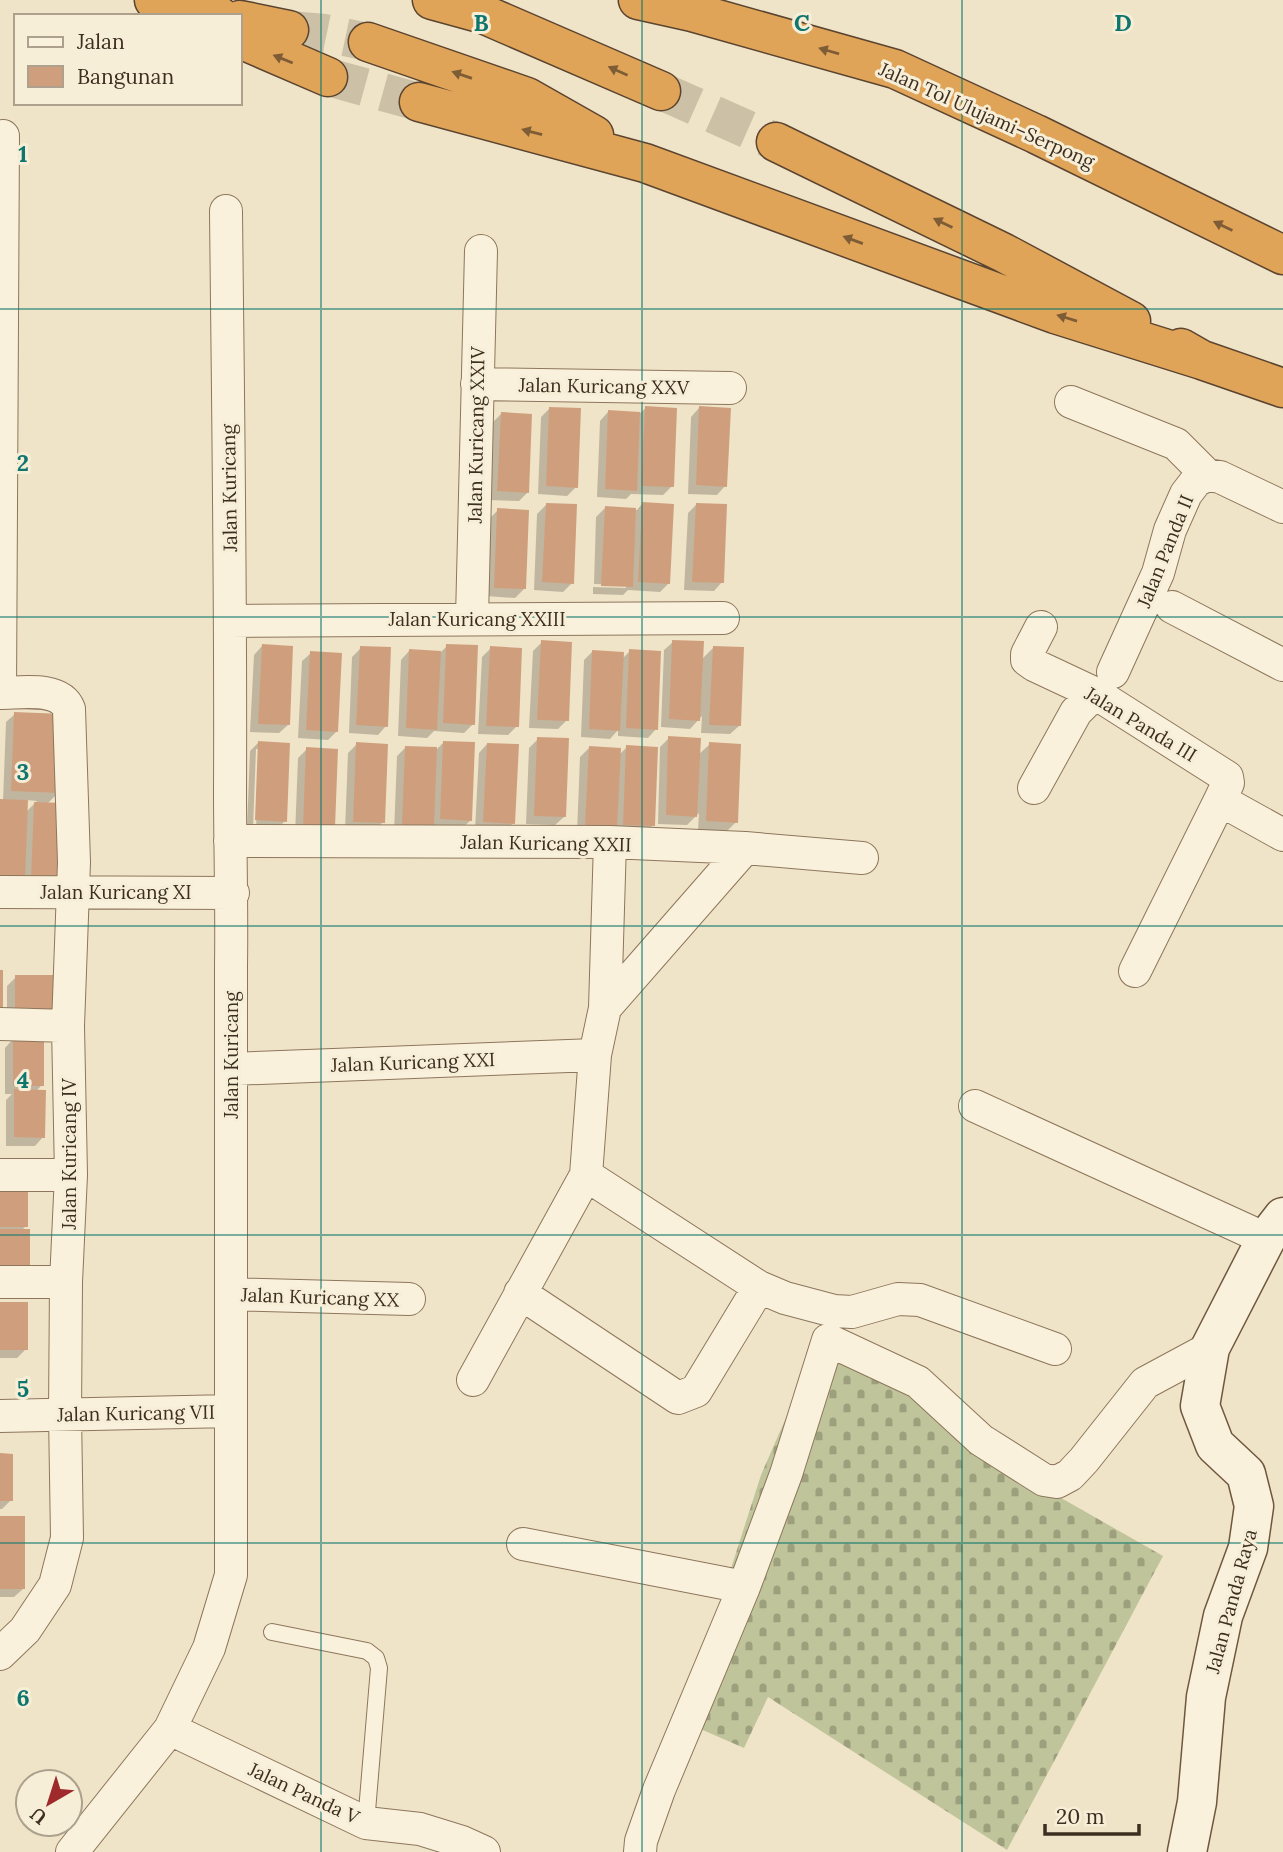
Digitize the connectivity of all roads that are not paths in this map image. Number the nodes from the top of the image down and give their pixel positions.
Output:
1 (432, 0) edge
2 (638, 0) edge
3 (174, 8) edge
4 (208, 14) edge
5 (242, 20) edge
6 (289, 30) tunnel mouth
7 (242, 40) edge
8 (368, 42) tunnel mouth
9 (328, 77) tunnel mouth
10 (662, 91) tunnel mouth
11 (419, 102) tunnel mouth
12 (3, 136) dead end
13 (776, 142) tunnel mouth
14 (645, 163) junction
15 (226, 211) dead end
16 (1, 244) edge
17 (481, 251) dead end
18 (1283, 255) edge
19 (1202, 360) junction
20 (477, 384) junction
21 (730, 388) dead end
22 (1283, 388) edge
23 (1071, 402) dead end
24 (1, 469) edge
25 (1207, 475) junction
26 (1283, 507) edge
27 (1172, 607) dead end
28 (472, 618) junction
29 (723, 618) dead end
30 (231, 621) junction
31 (1041, 627) dead end
32 (1283, 665) edge
33 (1106, 683) junction
34 (0, 693) edge
35 (1034, 788) dead end
36 (1220, 800) junction
37 (1283, 835) edge
38 (230, 841) junction
39 (610, 842) junction
40 (745, 848) junction
41 (862, 858) dead end
42 (0, 892) edge
43 (72, 892) junction
44 (233, 893) junction
45 (1135, 971) dead end
46 (605, 1008) junction
47 (0, 1024) edge
48 (68, 1026) junction
49 (595, 1055) junction
50 (231, 1069) junction
51 (975, 1106) dead end
52 (0, 1174) edge
53 (71, 1175) junction
54 (586, 1175) junction
55 (1275, 1228) edge
56 (0, 1282) edge
57 (66, 1282) junction
58 (759, 1287) junction
59 (520, 1293) junction
60 (231, 1294) junction
61 (408, 1299) dead end
62 (1210, 1348) junction
63 (1055, 1349) dead end
64 (473, 1380) dead end
65 (231, 1410) junction
66 (65, 1414) junction
67 (0, 1416) edge
68 (523, 1544) dead end
69 (744, 1587) junction
70 (13, 1627) edge
71 (272, 1632) dead end
72 (0, 1654) edge
73 (170, 1729) junction
74 (366, 1822) junction
75 (72, 1852) edge
76 (484, 1852) edge
77 (640, 1852) edge
78 (1187, 1852) edge

10 -> 1 highway
18 -> 2 highway, Jalan Tol Ulujami–Serpong
3 - 4 highway
5 - 6 highway
9 -> 7 highway
14 -> 8 highway
14 -> 11 highway
12 - 16 street
19 -> 13 highway
19 -> 14 highway
15 - 30 street, Jalan Kuricang
16 - 24 street
17 - 20 street, Jalan Kuricang XXIV
19 - 22 highway
20 - 21 street, Jalan Kuricang XXV
20 - 28 street, Jalan Kuricang XXIV
23 - 25 street
24 - 34 street
25 - 26 street, Jalan Panda II
25 - 33 street, Jalan Panda II
27 - 32 street
28 - 29 street, Jalan Kuricang XXIII
28 - 30 street, Jalan Kuricang XXIII
30 - 38 street, Jalan Kuricang
31 - 33 street, Jalan Panda III
33 - 35 street, Jalan Panda II
33 - 36 street, Jalan Panda III
34 - 43 street, Jalan Kuricang IV
36 - 37 street
36 - 45 street, Jalan Panda III
38 - 39 street, Jalan Kuricang XXII
38 - 44 street, Jalan Kuricang
39 - 40 street, Jalan Kuricang XXII
39 - 46 street
40 - 41 street, Jalan Kuricang XXII
40 - 46 street
42 - 43 street, Jalan Kuricang XI
43 - 44 street, Jalan Kuricang XI
43 - 48 street, Jalan Kuricang IV
44 - 50 street, Jalan Kuricang
46 - 49 street
47 - 48 street
48 - 53 street, Jalan Kuricang IV
49 - 50 street, Jalan Kuricang XXI
49 - 54 street
50 - 60 street, Jalan Kuricang
51 - 55 street
52 - 53 street
53 - 57 street, Jalan Kuricang IV
54 - 58 street
54 - 59 street
55 - 62 street, Jalan Panda Raya
56 - 57 street
57 - 66 street, Jalan Kuricang IV
58 - 59 street
58 - 63 street
59 - 64 street
60 - 61 street, Jalan Kuricang XX
60 - 65 street, Jalan Kuricang
62 - 69 street
62 - 78 street, Jalan Panda Raya
65 - 66 street, Jalan Kuricang VII
65 - 73 street, Jalan Kuricang
66 - 67 street, Jalan Kuricang VII
66 - 70 street, Jalan Kuricang IV
68 - 69 street
69 - 77 street
70 - 72 street, Jalan Kuricang IV
71 - 74 lane
73 - 74 street, Jalan Panda V
73 - 75 street, Jalan Kuricang
74 - 76 street, Jalan Panda V

